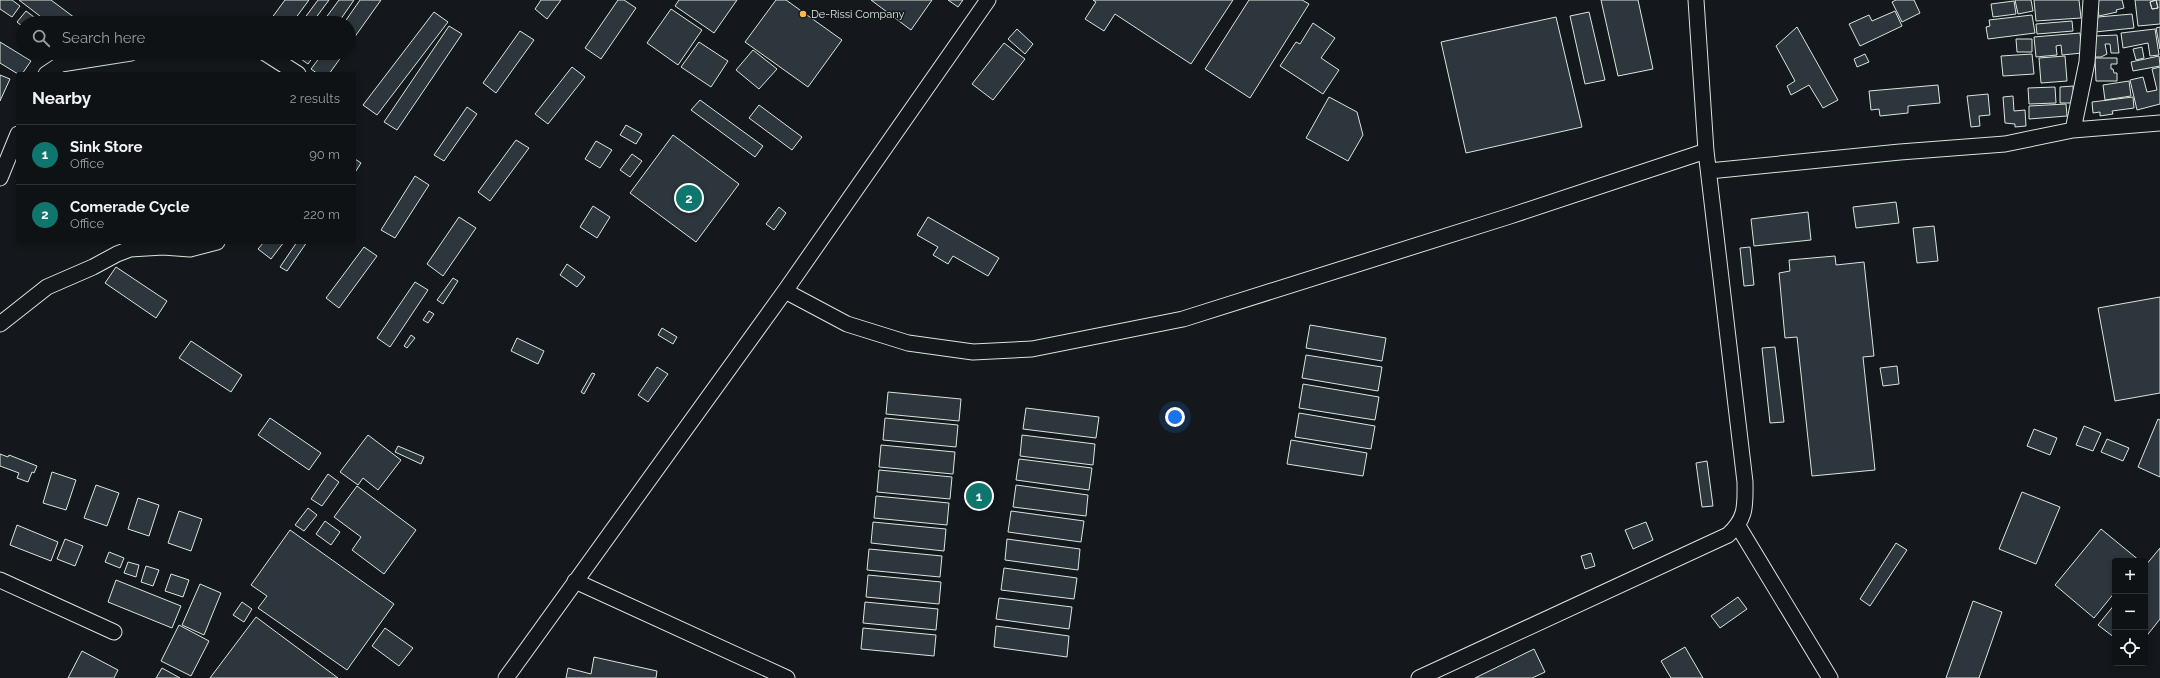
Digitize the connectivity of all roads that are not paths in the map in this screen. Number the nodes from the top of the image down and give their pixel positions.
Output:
1 (988, 0) edge
2 (1696, 0) edge
3 (2091, 0) edge
4 (86, 60) edge
5 (276, 60) edge
6 (49, 72) edge
7 (295, 72) edge
8 (2160, 123) edge
9 (2073, 130) junction
10 (16, 139) edge
11 (1706, 151) junction
12 (1709, 171) junction
13 (0, 178) edge
14 (209, 244) edge
15 (785, 291) junction
16 (0, 324) edge
17 (1738, 526) junction
18 (0, 580) edge
19 (575, 581) junction
20 (114, 632) dead end
21 (506, 678) edge
22 (787, 678) edge
23 (1419, 678) edge
24 (1830, 678) edge

1 - 15 street
2 - 11 street
3 - 9 street
4 - 6 street
5 - 7 street
8 - 9 street
9 - 12 street
10 - 13 street
11 - 12 street
11 - 15 street
12 - 17 street
14 - 16 street
15 - 19 street
17 - 23 street
17 - 24 street
18 - 20 street
19 - 21 street
19 - 22 street

